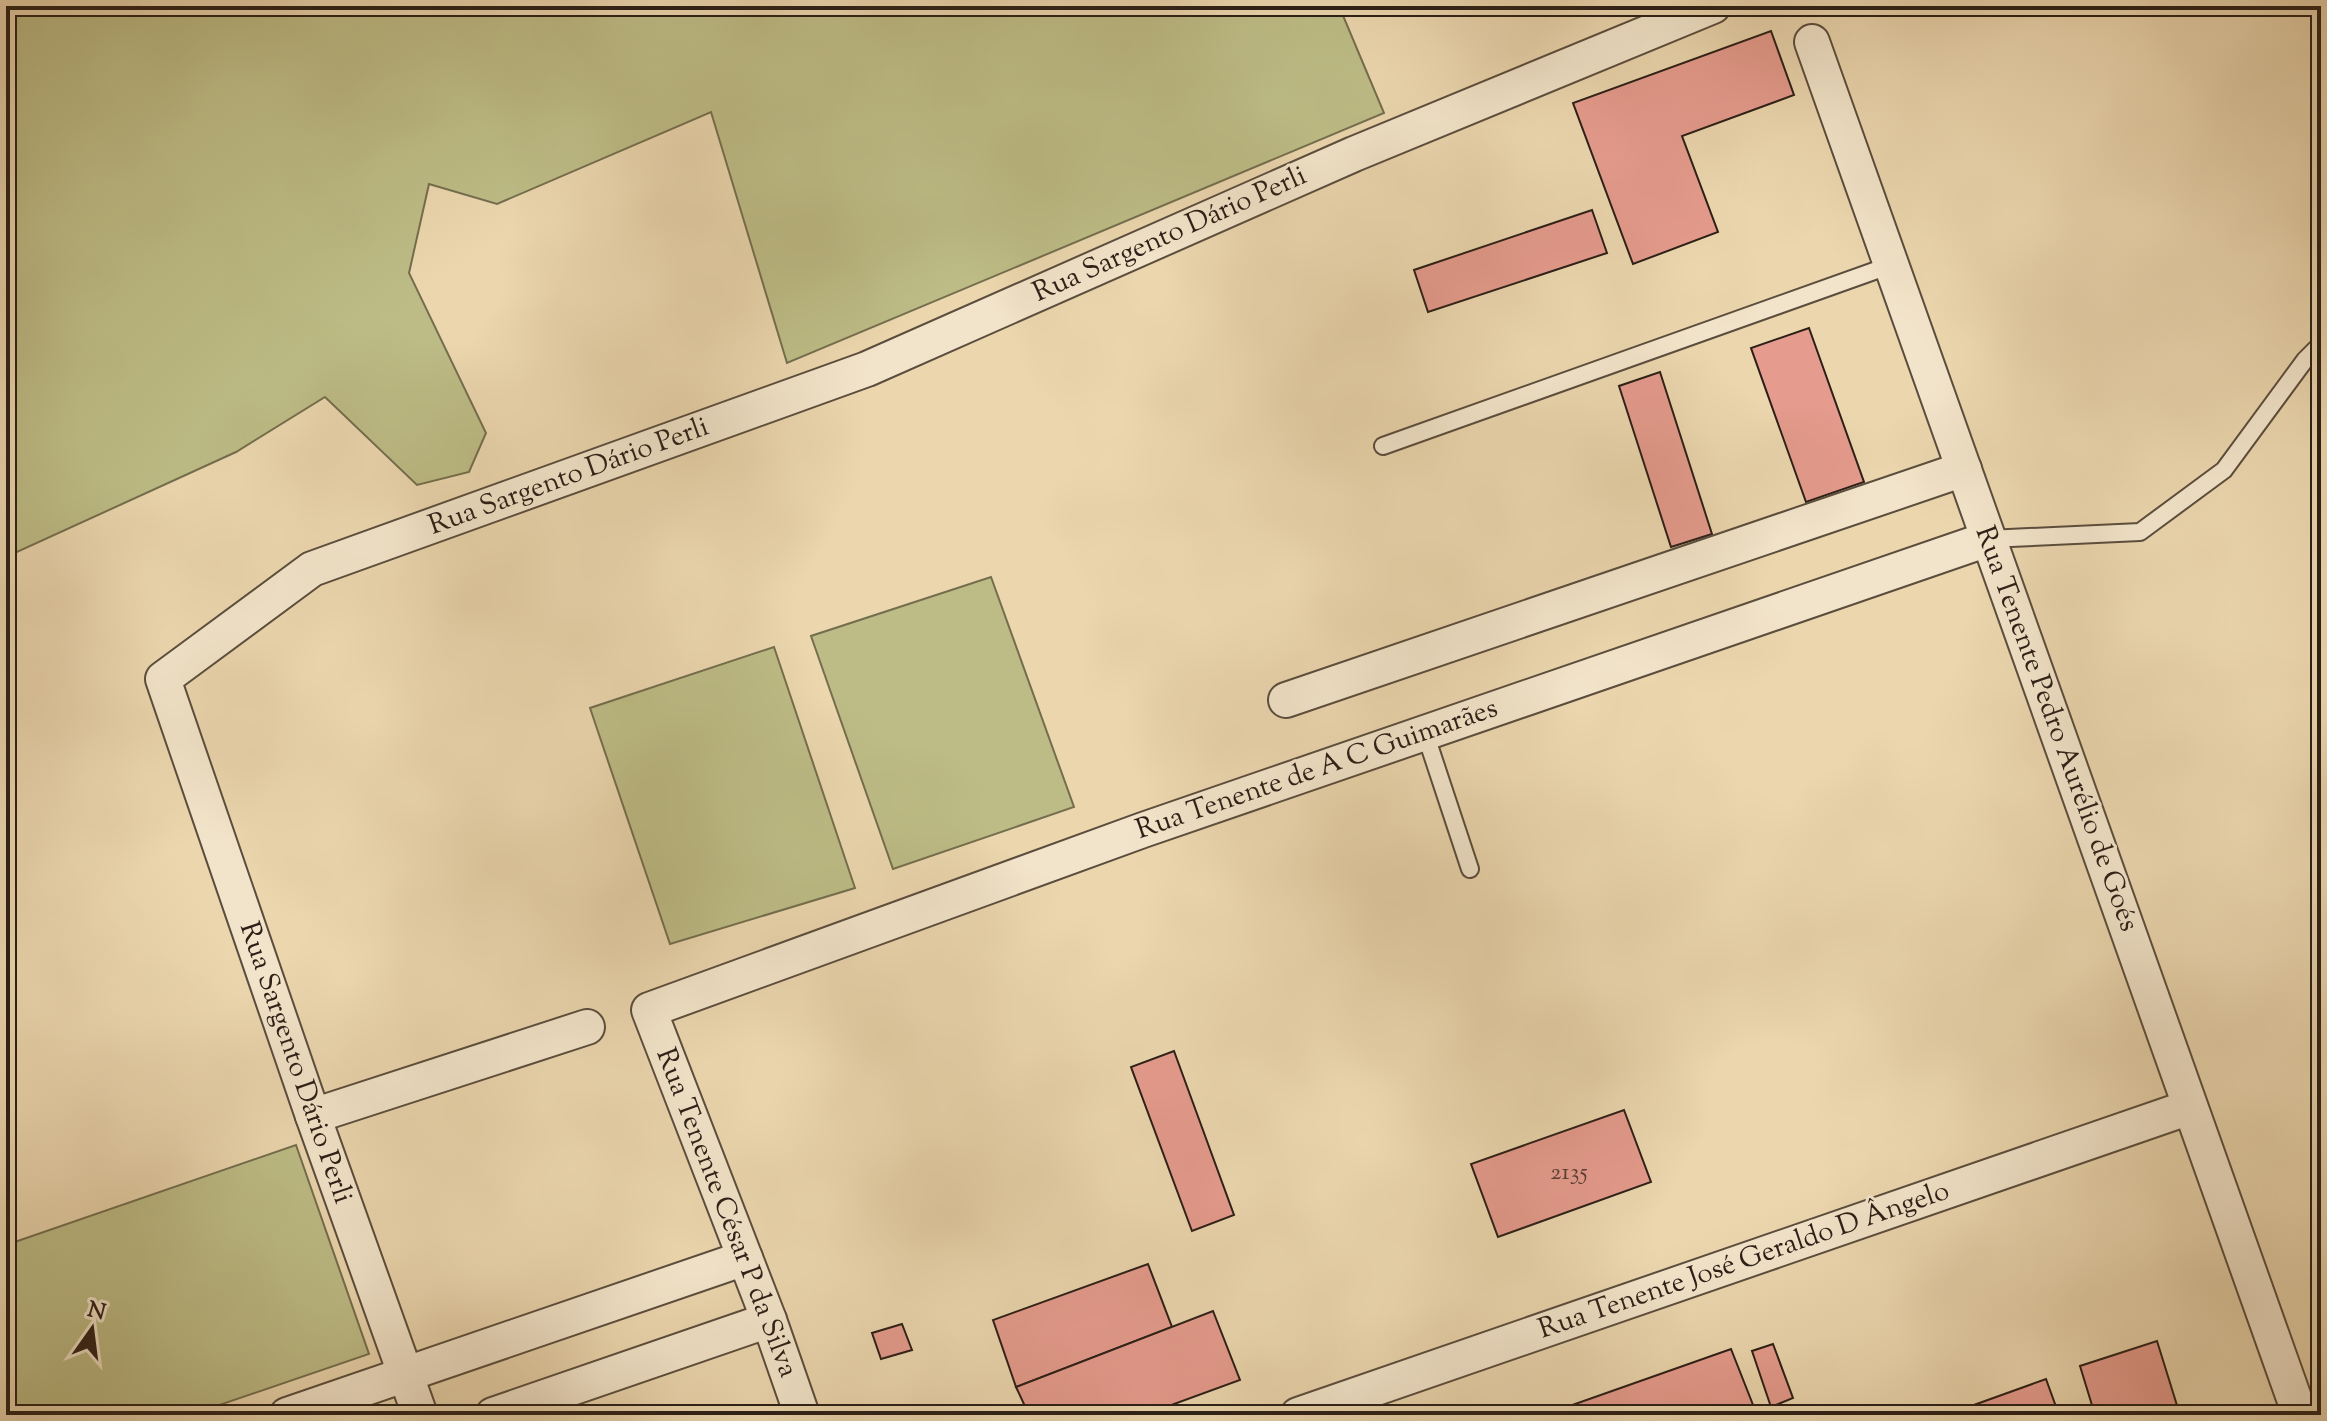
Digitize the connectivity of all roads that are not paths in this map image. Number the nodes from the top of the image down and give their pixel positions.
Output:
1 (1713, 6) edge
2 (1812, 42) dead end
3 (1891, 265) junction
4 (2321, 344) edge
5 (1383, 446) dead end
6 (1964, 469) junction
7 (1988, 539) junction
8 (1286, 700) dead end
9 (1425, 733) junction
10 (1470, 869) dead end
11 (649, 1010) joint
12 (587, 1027) dead end
13 (2190, 1107) junction
14 (313, 1116) junction
15 (745, 1258) junction
16 (769, 1320) junction
17 (404, 1373) junction
18 (287, 1415) edge
19 (420, 1415) edge
20 (493, 1415) edge
21 (802, 1415) edge
22 (1298, 1415) edge
23 (2300, 1415) edge

1 - 14 street, Rua Sargento Dário Perli
2 - 3 street, Rua Tenente Pedro Aurélio de Goés
3 - 5 lane
3 - 6 street, Rua Tenente Pedro Aurélio de Goés
4 - 7 lane
6 - 7 street, Rua Tenente Pedro Aurélio de Goés
6 - 8 street
7 - 9 street, Rua Tenente de A C Guimarães
7 - 13 street, Rua Tenente Pedro Aurélio de Goés
9 - 10 lane
9 - 11 street, Rua Tenente de A C Guimarães
11 - 15 street, Rua Tenente César P da Silva
12 - 14 street
13 - 22 street, Rua Tenente José Geraldo D Ângelo
13 - 23 street, Rua Tenente Pedro Aurélio de Goés
14 - 17 street, Rua Sargento Dário Perli
15 - 16 street, Rua Tenente César P da Silva
15 - 17 street
16 - 20 street
16 - 21 street, Rua Tenente César P da Silva
17 - 18 street
17 - 19 street, Rua Sargento Dário Perli

